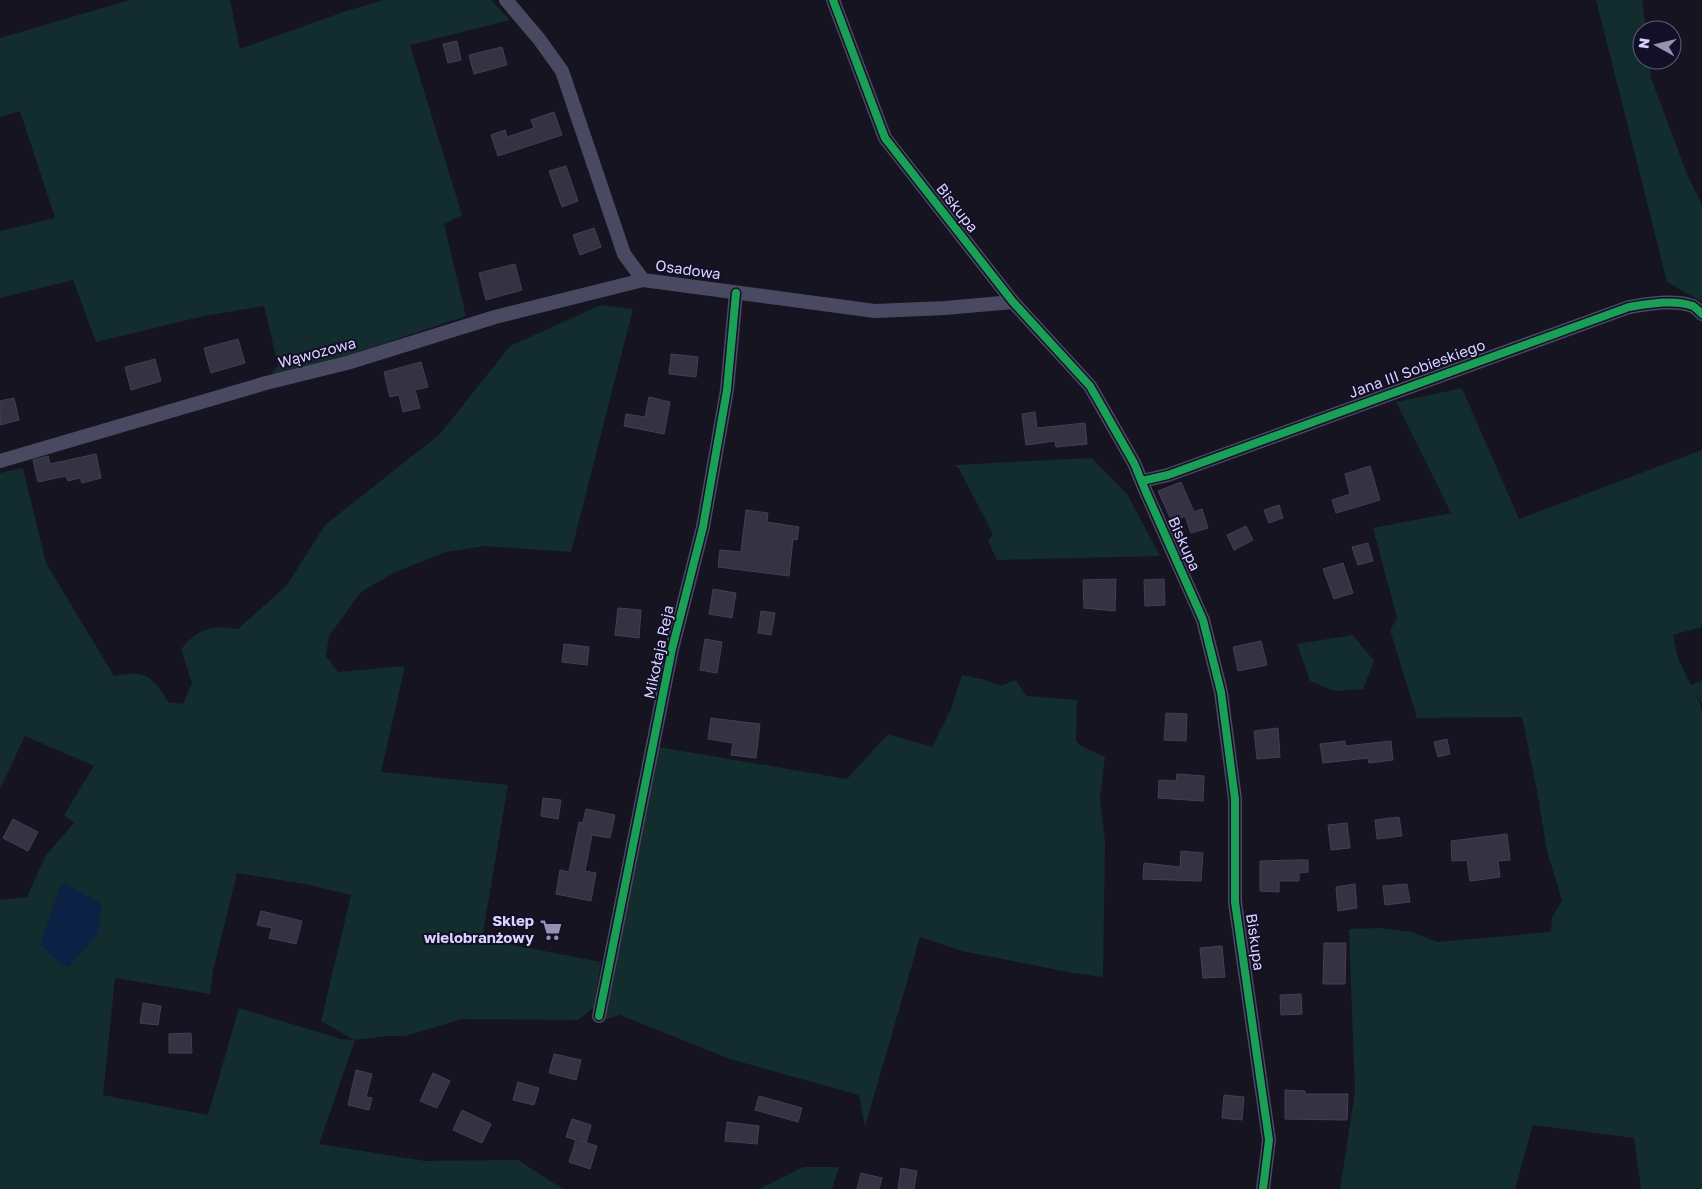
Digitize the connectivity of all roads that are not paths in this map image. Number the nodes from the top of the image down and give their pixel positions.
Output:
1 (506, 0) edge
2 (833, 0) edge
3 (643, 280) junction
4 (736, 293) junction
5 (1013, 302) junction
6 (1702, 314) edge
7 (0, 461) edge
8 (1142, 481) junction
9 (599, 1016) dead end
10 (1263, 1189) edge

1 - 3 street, Osadowa
2 - 5 street, Biskupa
3 - 4 street, Osadowa
3 - 7 street, Wąwozowa
4 - 5 street, Osadowa
4 - 9 street, Mikołaja Reja
5 - 8 street, Biskupa
6 - 8 street, Jana III Sobieskiego
8 - 10 street, Biskupa

